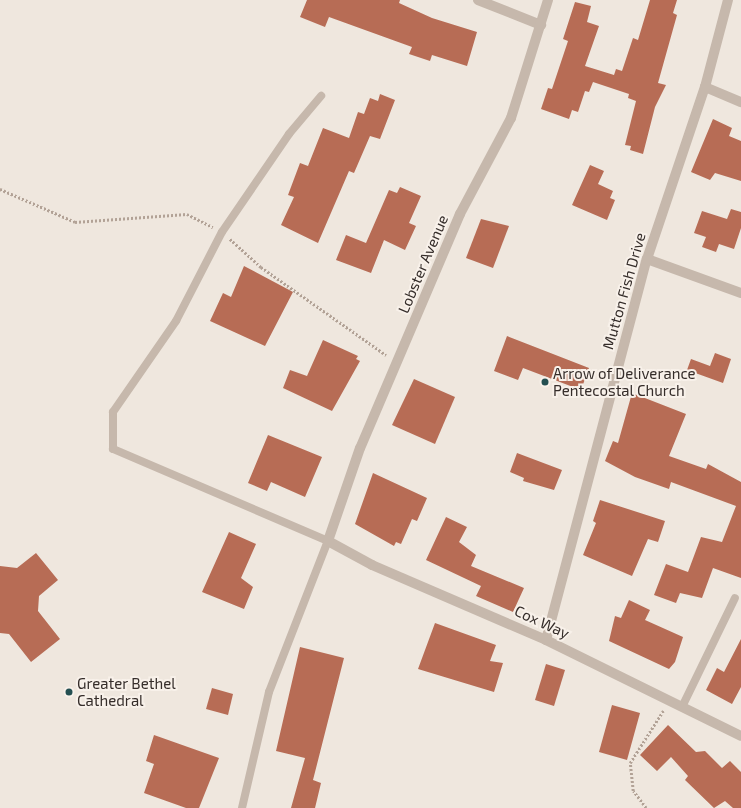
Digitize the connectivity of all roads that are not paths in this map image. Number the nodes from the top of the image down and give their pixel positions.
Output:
1 (478, 0) edge
2 (548, 0) edge
3 (728, 0) edge
4 (541, 25) junction
5 (705, 88) junction
6 (320, 96) dead end
7 (741, 102) edge
8 (648, 259) junction
9 (741, 293) edge
10 (328, 541) junction
11 (735, 598) dead end
12 (546, 640) junction
13 (682, 707) junction
14 (741, 736) edge
15 (242, 808) edge

1 - 4 street
2 - 4 street, Lobster Avenue
3 - 5 street, Mutton Fish Drive
4 - 10 street, Lobster Avenue
5 - 7 street
5 - 8 street, Mutton Fish Drive
6 - 10 lane
8 - 9 street
8 - 12 street, Mutton Fish Drive
10 - 12 street, Cox Way
10 - 15 lane
11 - 13 lane
12 - 13 street, Cox Way
13 - 14 street, Cox Way

